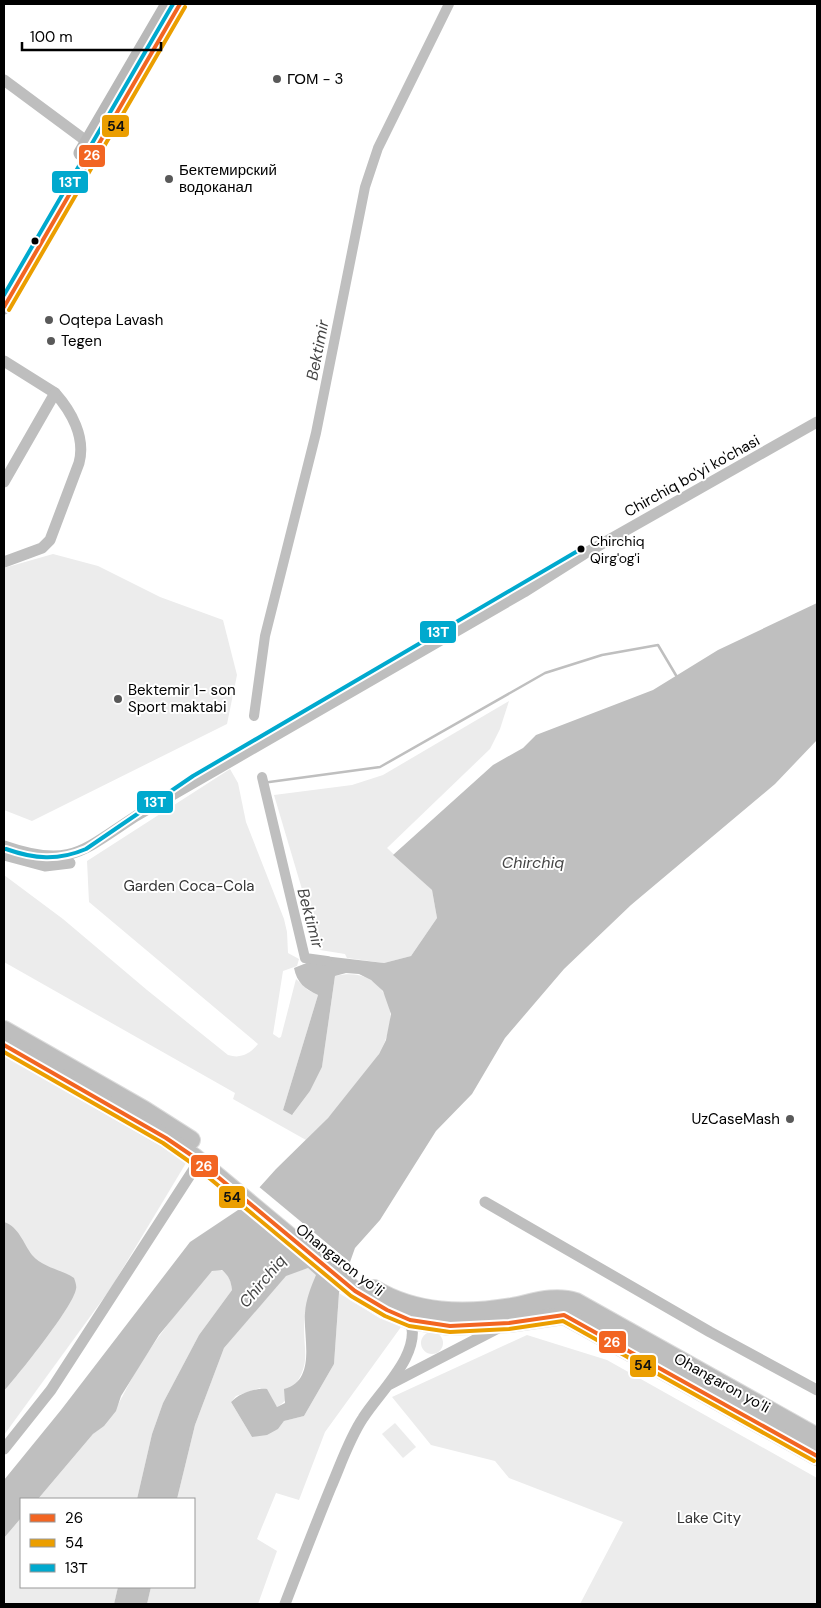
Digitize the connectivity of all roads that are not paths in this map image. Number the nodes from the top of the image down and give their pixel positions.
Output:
1 (168, 4) edge
2 (180, 4) edge
3 (4, 80) edge
4 (91, 145) junction
5 (4, 287) edge
6 (4, 307) edge
7 (4, 361) edge
8 (55, 393) junction
9 (817, 422) edge
10 (4, 482) edge
11 (4, 562) edge
12 (167, 800) junction
13 (4, 846) edge
14 (4, 855) edge
15 (4, 1030) edge
16 (4, 1045) edge
17 (194, 1169) dead end
18 (243, 1189) junction
19 (485, 1202) dead end
20 (359, 1286) junction
21 (410, 1320) junction
22 (509, 1323) junction
23 (388, 1385) junction
24 (817, 1390) edge
25 (817, 1436) edge
26 (4, 1450) edge
27 (817, 1456) edge
28 (286, 1604) edge

1 - 4 main road
2 - 4 main road
3 - 4 street
4 - 5 main road
4 - 6 main road
7 - 8 street
8 - 10 street
8 - 11 street
9 - 12 street, Chirchiq bo'yi ko'chasi
12 - 13 street, Chirchiq bo'yi ko'chasi
12 - 14 street, Chirchiq bo'yi ko'chasi
15 - 18 highway, Ohangaron yoʻli
16 - 18 highway, Ohangaron yoʻli
17 - 26 street
18 - 20 highway, Ohangaron yoʻli
19 - 24 street
20 - 21 highway, Ohangaron yoʻli
20 - 25 highway, Ohangaron yoʻli
21 - 22 highway, Ohangaron yoʻli
21 - 23 street
22 - 23 street
22 - 27 highway, Ohangaron yoʻli
23 - 28 street

